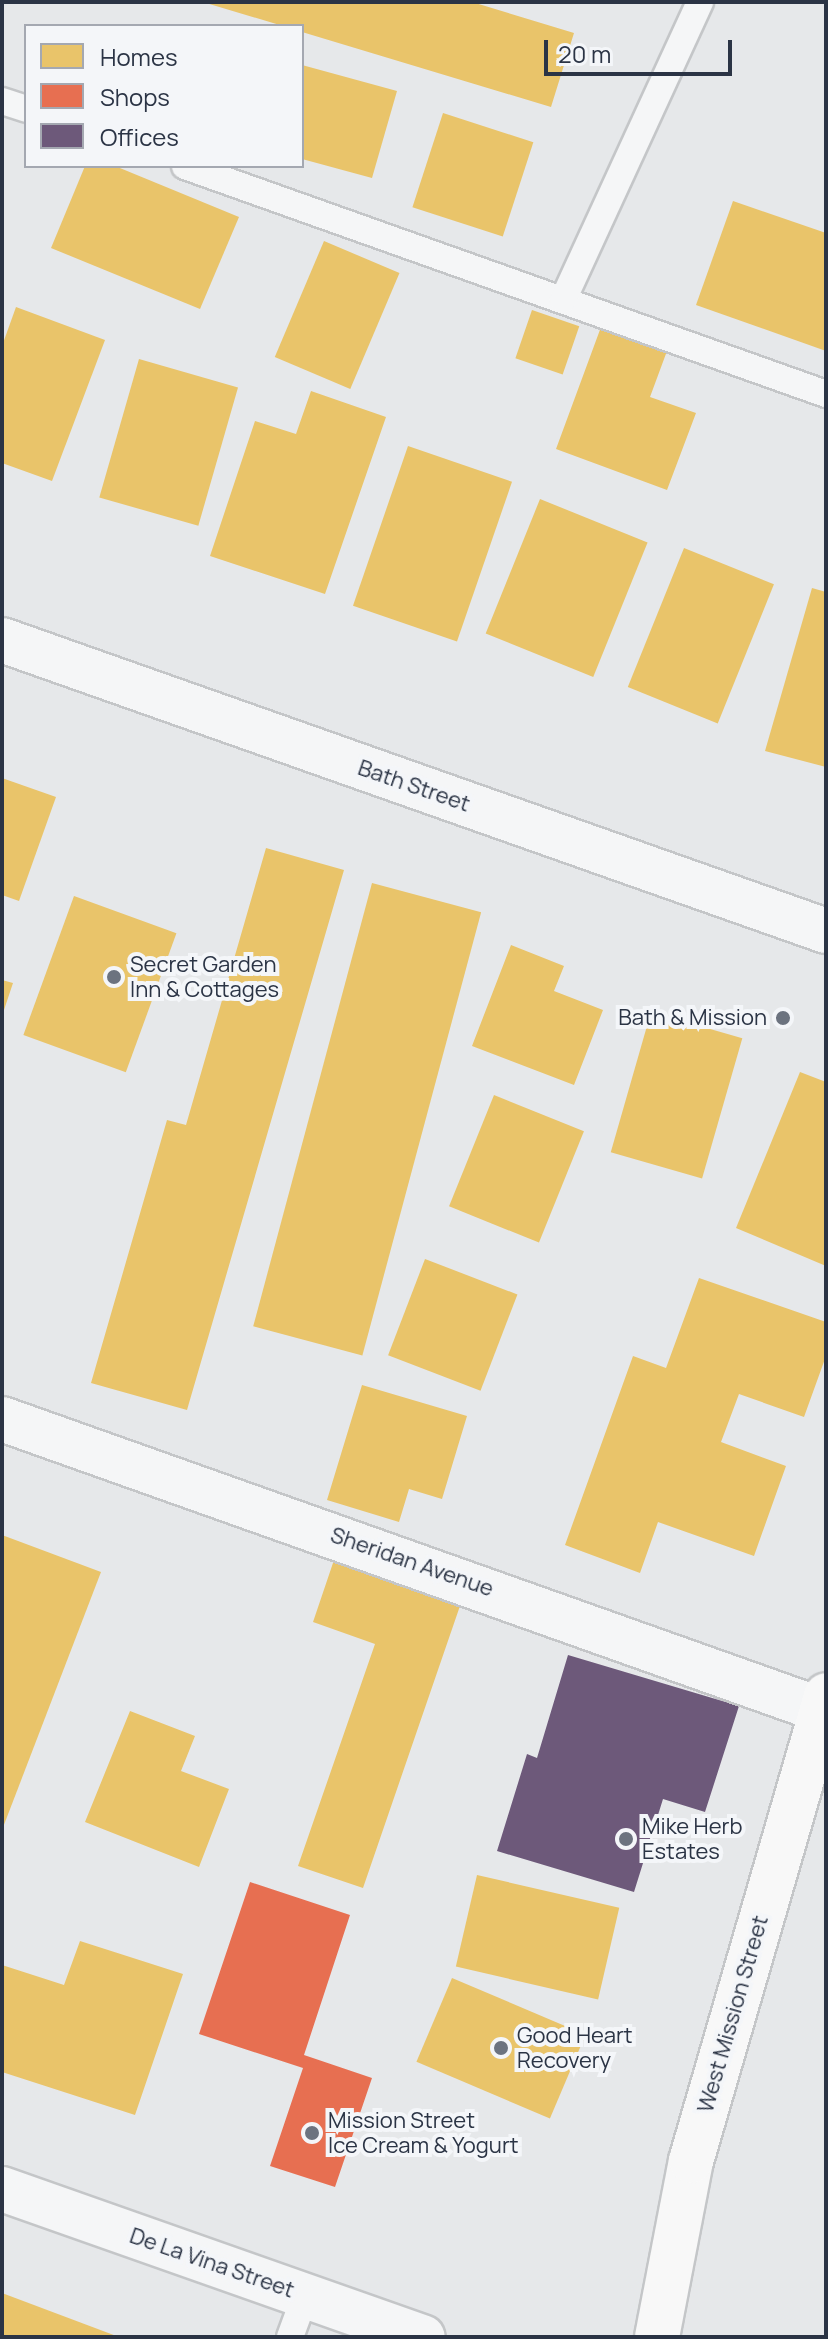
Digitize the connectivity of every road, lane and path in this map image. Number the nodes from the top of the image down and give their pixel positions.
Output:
1 (700, 2) edge
2 (2, 101) edge
3 (24, 108) edge
4 (191, 168) edge
5 (563, 300) junction
6 (826, 394) edge
7 (2, 640) edge
8 (826, 931) edge
9 (2, 1419) edge
10 (823, 1702) edge
11 (2, 2189) edge
12 (305, 2296) junction
13 (290, 2337) edge
14 (423, 2337) edge
15 (657, 2337) edge

1 - 5 lane
2 - 3 lane
4 - 5 lane
5 - 6 lane
7 - 8 street, Bath Street
9 - 10 street, Sheridan Avenue
10 - 15 main road, West Mission Street
11 - 12 street, De La Vina Street
12 - 13 lane
12 - 14 street, De La Vina Street

